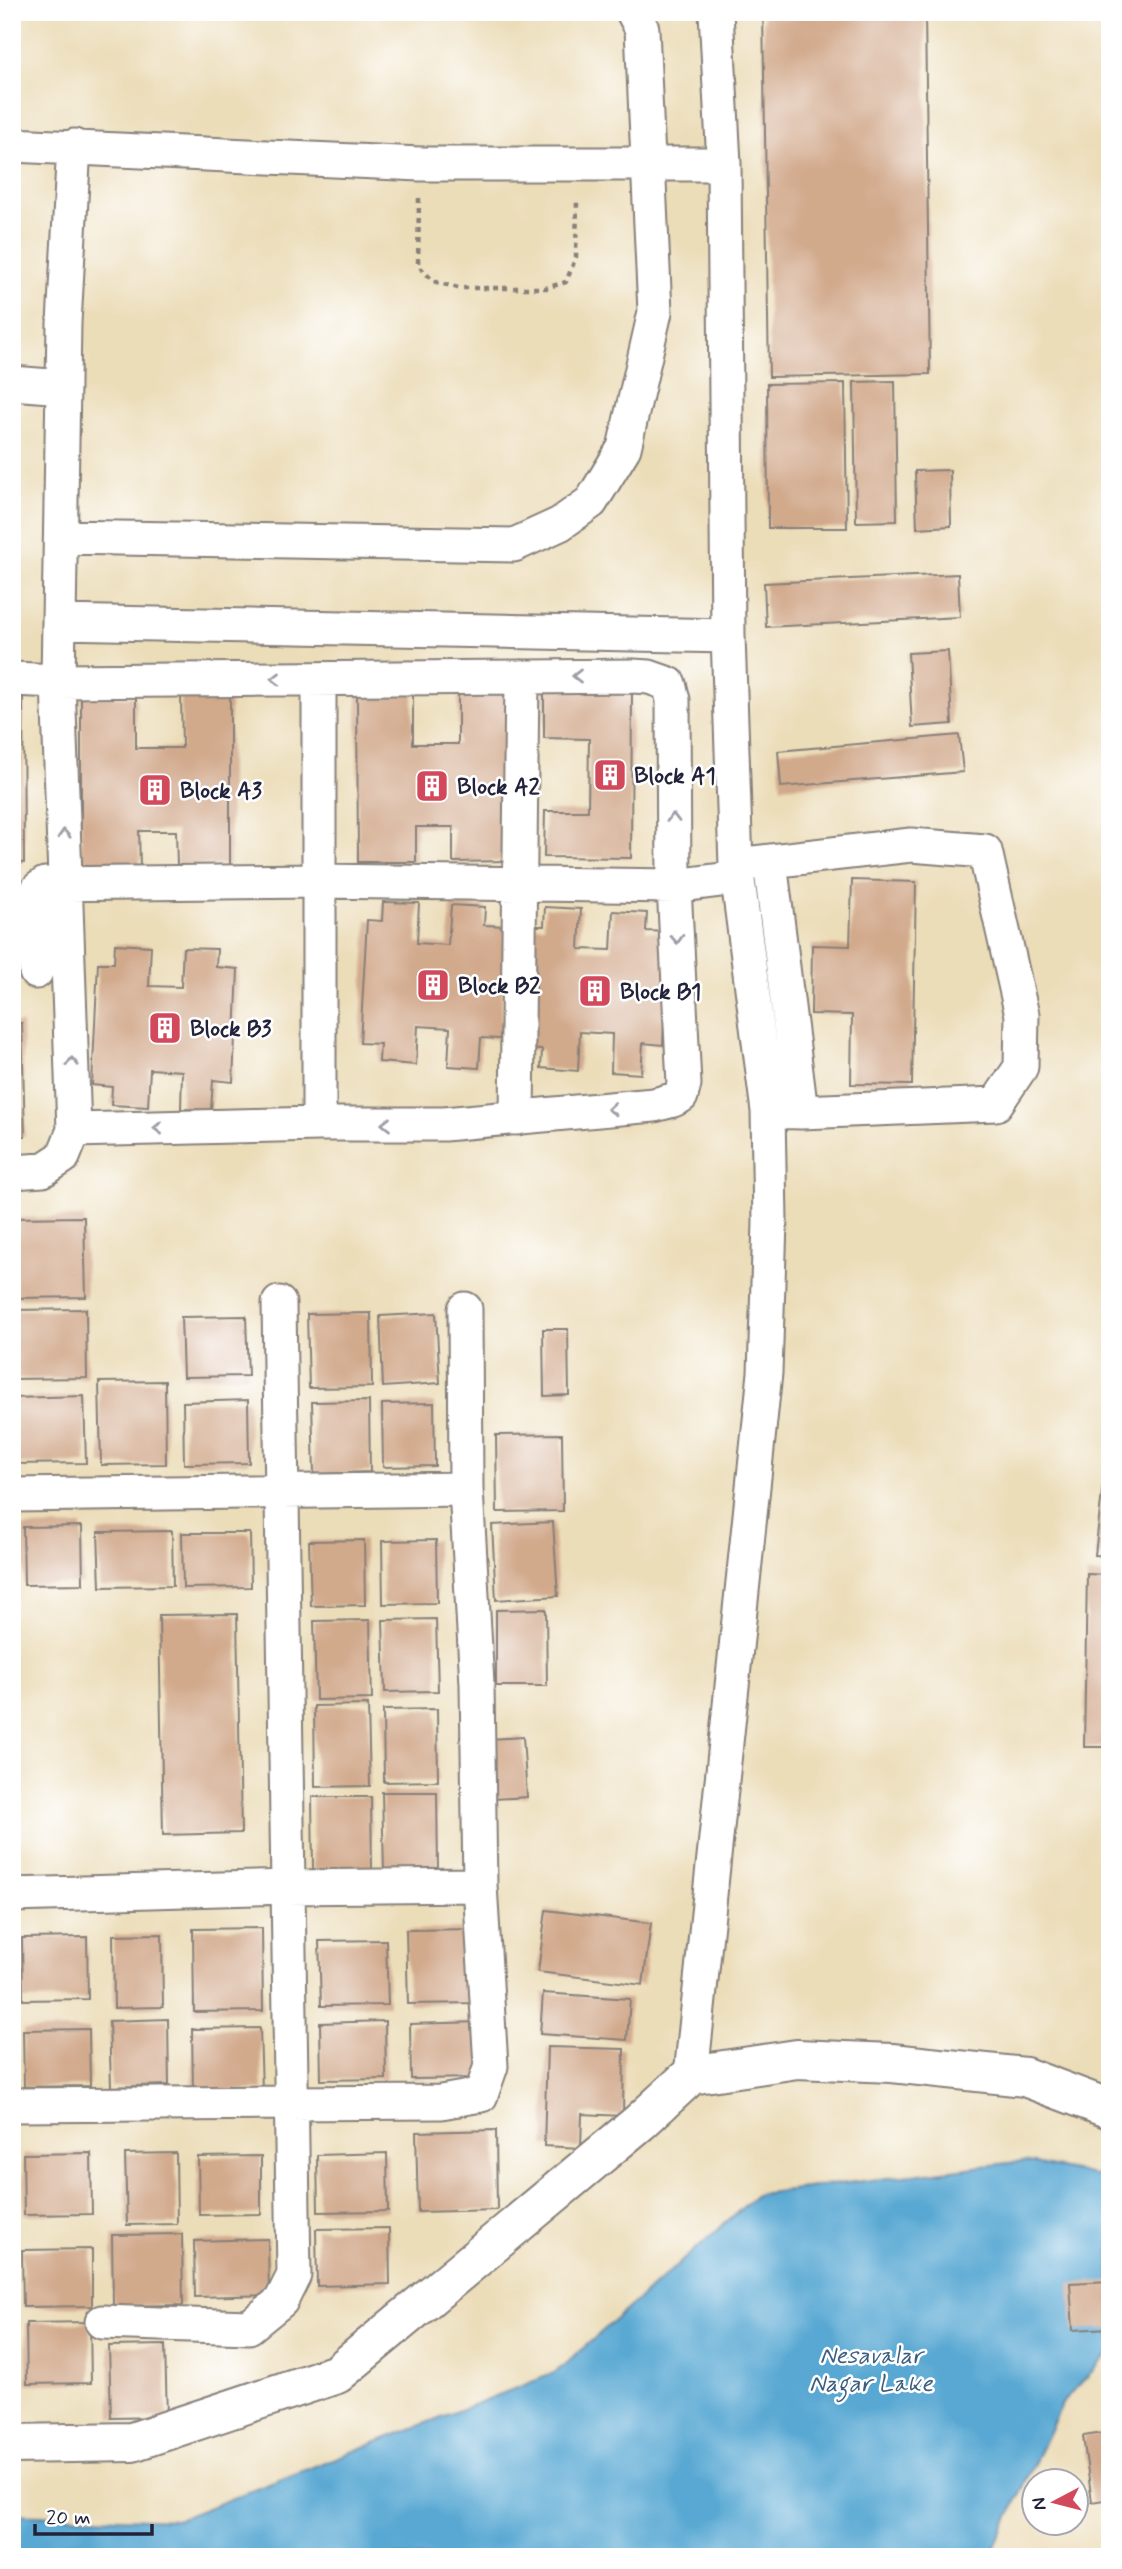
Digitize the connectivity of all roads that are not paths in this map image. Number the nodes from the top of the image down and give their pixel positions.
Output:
1 (633, 12) edge
2 (716, 12) edge
3 (12, 145) edge
4 (74, 146) junction
5 (648, 163) junction
6 (724, 164) junction
7 (12, 383) edge
8 (63, 387) junction
9 (61, 537) junction
10 (60, 622) junction
11 (728, 636) junction
12 (531, 677) junction
13 (12, 679) edge
14 (319, 679) junction
15 (58, 681) junction
16 (535, 763) dead end
17 (770, 862) junction
18 (736, 872) junction
19 (319, 881) junction
20 (520, 883) junction
21 (66, 884) junction
22 (674, 886) junction
23 (36, 972) dead end
24 (768, 1111) junction
25 (801, 1112) junction
26 (517, 1118) junction
27 (318, 1124) junction
28 (74, 1130) junction
29 (12, 1172) edge
30 (279, 1303) dead end
31 (465, 1309) dead end
32 (466, 1489) junction
33 (281, 1490) junction
34 (12, 1495) edge
35 (480, 1885) junction
36 (287, 1887) junction
37 (12, 1895) edge
38 (691, 2075) junction
39 (290, 2104) junction
40 (12, 2105) edge
41 (1110, 2109) edge
42 (102, 2322) dead end
43 (12, 2444) edge

1 - 5 street
2 - 6 street
3 - 4 street
4 - 5 street
4 - 8 street
5 - 6 street
5 - 9 street
6 - 11 street
7 - 8 street
8 - 9 street
9 - 10 street
10 - 11 street
10 - 15 street
11 - 18 street
12 - 14 street
12 - 16 street
12 - 20 street
22 -> 12 street
13 - 15 street
14 -> 15 street
14 - 19 street
21 -> 15 street
17 - 18 street
17 - 25 street
17 - 25 street
18 - 22 street
18 - 24 street
19 - 20 street
19 - 21 street
19 - 27 street
20 - 22 street
20 - 26 street
21 - 23 street
28 -> 21 street
22 -> 26 street
24 - 25 street
24 - 38 street
26 -> 27 street
27 -> 28 street
28 - 29 street
30 - 33 street
31 - 32 street
32 - 33 street
32 - 35 street
33 - 34 street
33 - 36 street
35 - 36 street
35 - 39 street
36 - 37 street
36 - 39 street
38 - 41 street
38 - 43 street
39 - 40 street
39 - 42 street

